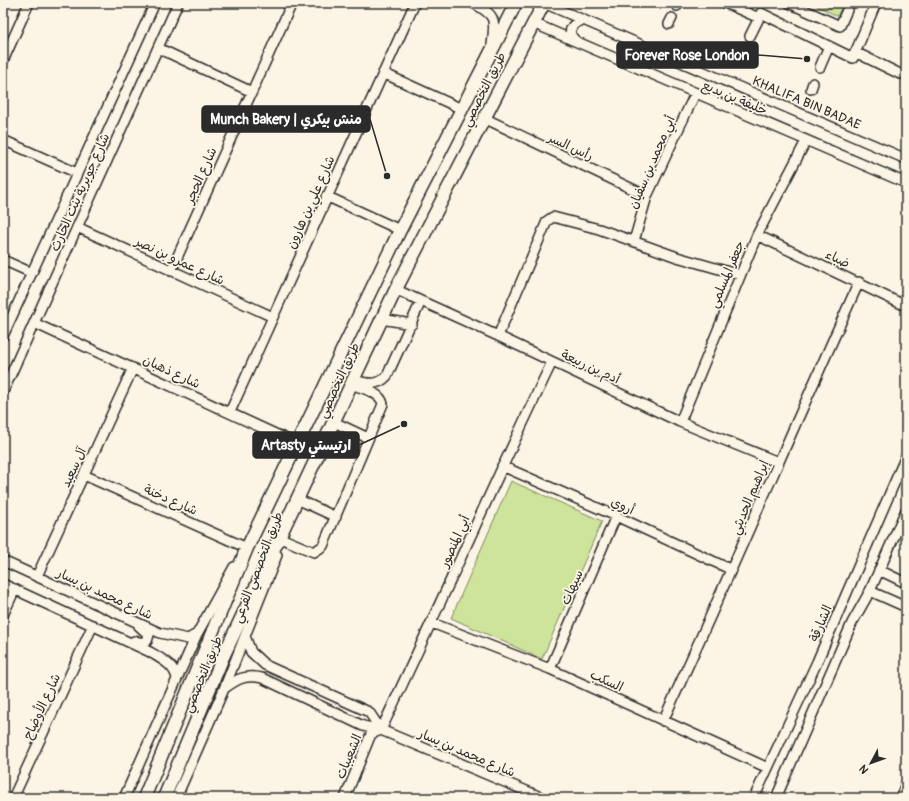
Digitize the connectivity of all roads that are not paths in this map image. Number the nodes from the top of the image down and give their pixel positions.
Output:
1 (29, 3) edge
2 (154, 3) edge
3 (178, 3) edge
4 (292, 3) edge
5 (415, 3) edge
6 (473, 3) edge
7 (516, 3) edge
8 (544, 3) edge
9 (725, 3) edge
10 (789, 3) edge
11 (850, 3) edge
12 (876, 3) edge
13 (759, 18) junction
14 (583, 20) junction
15 (532, 23) junction
16 (750, 36) dead end
17 (576, 42) junction
18 (833, 47) junction
19 (158, 48) junction
20 (492, 49) junction
21 (855, 52) junction
22 (3, 61) edge
23 (820, 68) dead end
24 (383, 73) junction
25 (900, 74) dead end
26 (252, 92) junction
27 (694, 94) junction
28 (462, 109) junction
29 (484, 118) junction
30 (3, 140) edge
31 (806, 141) junction
32 (906, 159) edge
33 (77, 173) junction
34 (906, 183) edge
35 (326, 196) junction
36 (647, 196) junction
37 (77, 227) junction
38 (400, 230) junction
39 (757, 235) junction
40 (634, 241) junction
41 (3, 260) edge
42 (171, 271) junction
43 (32, 273) junction
44 (740, 275) junction
45 (859, 282) junction
46 (394, 291) junction
47 (421, 301) junction
48 (906, 306) edge
49 (273, 317) junction
50 (381, 319) junction
51 (34, 323) junction
52 (412, 324) junction
53 (3, 336) edge
54 (498, 336) junction
55 (552, 362) junction
56 (133, 368) junction
57 (352, 382) junction
58 (3, 392) edge
59 (230, 412) junction
60 (334, 422) junction
61 (680, 422) junction
62 (368, 438) junction
63 (297, 444) junction
64 (906, 456) edge
65 (778, 462) junction
66 (502, 466) junction
67 (84, 475) junction
68 (297, 500) junction
69 (906, 510) edge
70 (616, 516) junction
71 (336, 517) junction
72 (283, 539) junction
73 (247, 548) junction
74 (3, 561) edge
75 (732, 570) junction
76 (879, 570) junction
77 (37, 576) junction
78 (906, 583) edge
79 (3, 584) edge
80 (15, 589) junction
81 (870, 591) junction
82 (906, 607) edge
83 (116, 613) junction
84 (3, 615) edge
85 (432, 622) junction
86 (93, 625) junction
87 (108, 632) junction
88 (197, 634) junction
89 (245, 636) junction
90 (817, 662) junction
91 (550, 668) junction
92 (832, 669) junction
93 (177, 679) junction
94 (224, 689) junction
95 (663, 721) junction
96 (381, 730) junction
97 (768, 768) junction
98 (906, 784) edge
99 (13, 798) edge
100 (124, 798) edge
101 (144, 798) edge
102 (164, 798) edge
103 (176, 798) edge
104 (345, 798) edge
105 (543, 798) edge
106 (754, 798) edge
107 (776, 798) edge
108 (900, 798) edge

1 - 22 street
2 - 33 street, شارع جويرية بنت الحارث
3 - 19 street, شارع جويرية بنت الحارث
4 - 26 street, شارع الحجر
5 - 24 street, شارع علي بن هارون
6 - 20 street
7 - 20 main road, طريق التخصصي
8 - 14 street, KHALIFA BIN BADAE
8 - 15 main road, طريق التخصصي
9 - 13 street
10 - 11 street
12 - 21 street
13 - 16 street
13 - 18 street
14 - 17 street
14 - 32 street, KHALIFA BIN BADAE
15 - 17 street, خليفة بن بديع
15 - 29 main road, طريق التخصصي
17 - 27 street, خليفة بن بديع
18 - 21 street
18 - 23 street
19 - 26 street
19 - 37 street, شارع جويرية بنت الحارث
20 - 28 main road, طريق التخصصي
21 - 25 street
24 - 28 street
24 - 35 street, شارع علي بن هارون
26 - 42 street, شارع الحجر
27 - 31 street, خليفة بن بديع
27 - 36 street, أبي محمد بن سفيان
28 - 38 main road, طريق التخصصي
29 - 36 street, رأس السر
29 - 46 main road, طريق التخصصي
30 - 33 street
31 - 34 street, خليفة بن بديع
31 - 39 street, جعفر المسلمي
33 - 43 street, شارع جويرية بنت الحارث
35 - 38 street
35 - 49 street, شارع علي بن هارون
36 - 40 street, أبي محمد بن سفيان
37 - 42 street, شارع عمرو بن نصر
37 - 51 street, شارع جويرية بنت الحارث
38 - 63 main road, طريق التخصصي
39 - 44 street, جعفر المسلمي
39 - 45 street, ضباء
40 - 44 street
40 - 54 street
41 - 43 street
42 - 49 street, شارع عمرو بن نصر
43 - 53 street, شارع جويرية بنت الحارث
44 - 61 street, جعفر المسلمي
45 - 48 street, ضباء
45 - 65 street, إبراهيم الحديثي
46 - 47 street, أدم بن ربيعة
46 - 50 main road, طريق التخصصي
47 - 52 street
47 - 54 street, أدم بن ربيعة
49 - 59 street, شارع علي بن هارون
50 - 52 street
50 - 57 main road, طريق التخصصي
51 - 56 street, شارع ذهبان
51 - 58 street, شارع جويرية بنت الحارث
52 - 57 street
54 - 55 street, أدم بن ربيعة
55 - 61 street, أدم بن ربيعة
55 - 66 street, أبي المنصور
56 - 59 street, شارع ذهبان
56 - 67 street, آل سعيد
57 - 60 main road, طريق التخصصي
57 - 62 street
59 - 63 street, شارع ذهبان
60 - 62 street
60 - 68 main road, طريق التخصصي
61 - 65 street, أدم بن ربيعة
62 - 71 street
63 - 73 main road, طريق التخصصي
64 - 90 street, الشارقة
65 - 75 street, إبراهيم الحديثي
66 - 70 street, أروي
66 - 85 street, أبي المنصور
67 - 73 street, شارع دخنة
67 - 77 street, آل سعيد
68 - 71 street
68 - 72 street, طريق التخصصي الفرعي
68 - 102 main road, طريق التخصصي
69 - 76 street
70 - 75 street, أروي
70 - 91 street, سيهات
71 - 72 street
72 - 89 street, طريق التخصصي الفرعي
73 - 88 street, طريق التخصصي الفرعي
73 - 101 main road, طريق التخصصي
74 - 77 street, شارع محمد بن يسار
75 - 95 street, إبراهيم الحديثي
76 - 78 street
76 - 81 street
77 - 83 street, شارع محمد بن يسار
79 - 80 street
80 - 84 street
80 - 86 street
81 - 82 street
81 - 92 street
83 - 87 street
83 - 88 street, شارع محمد بن يسار
85 - 91 street, السكب
85 - 96 street, أبي المنصور
86 - 87 street
86 - 99 street, شارع الأوضاح
87 - 93 street
88 - 93 street, طريق التخصصي الفرعي
89 - 94 street, طريق التخصصي الفرعي
89 - 96 street
90 - 92 street
90 - 97 street, الشارقة
91 - 95 street, السكب
92 - 107 street
93 - 100 street, طريق التخصصي الفرعي
94 - 96 street, شارع محمد بن يسار
94 - 103 street, طريق التخصصي الفرعي
95 - 97 street, السكب
96 - 104 street, الشعيبات
96 - 105 street, شارع محمد بن يسار
97 - 106 street, الشارقة
98 - 108 street

